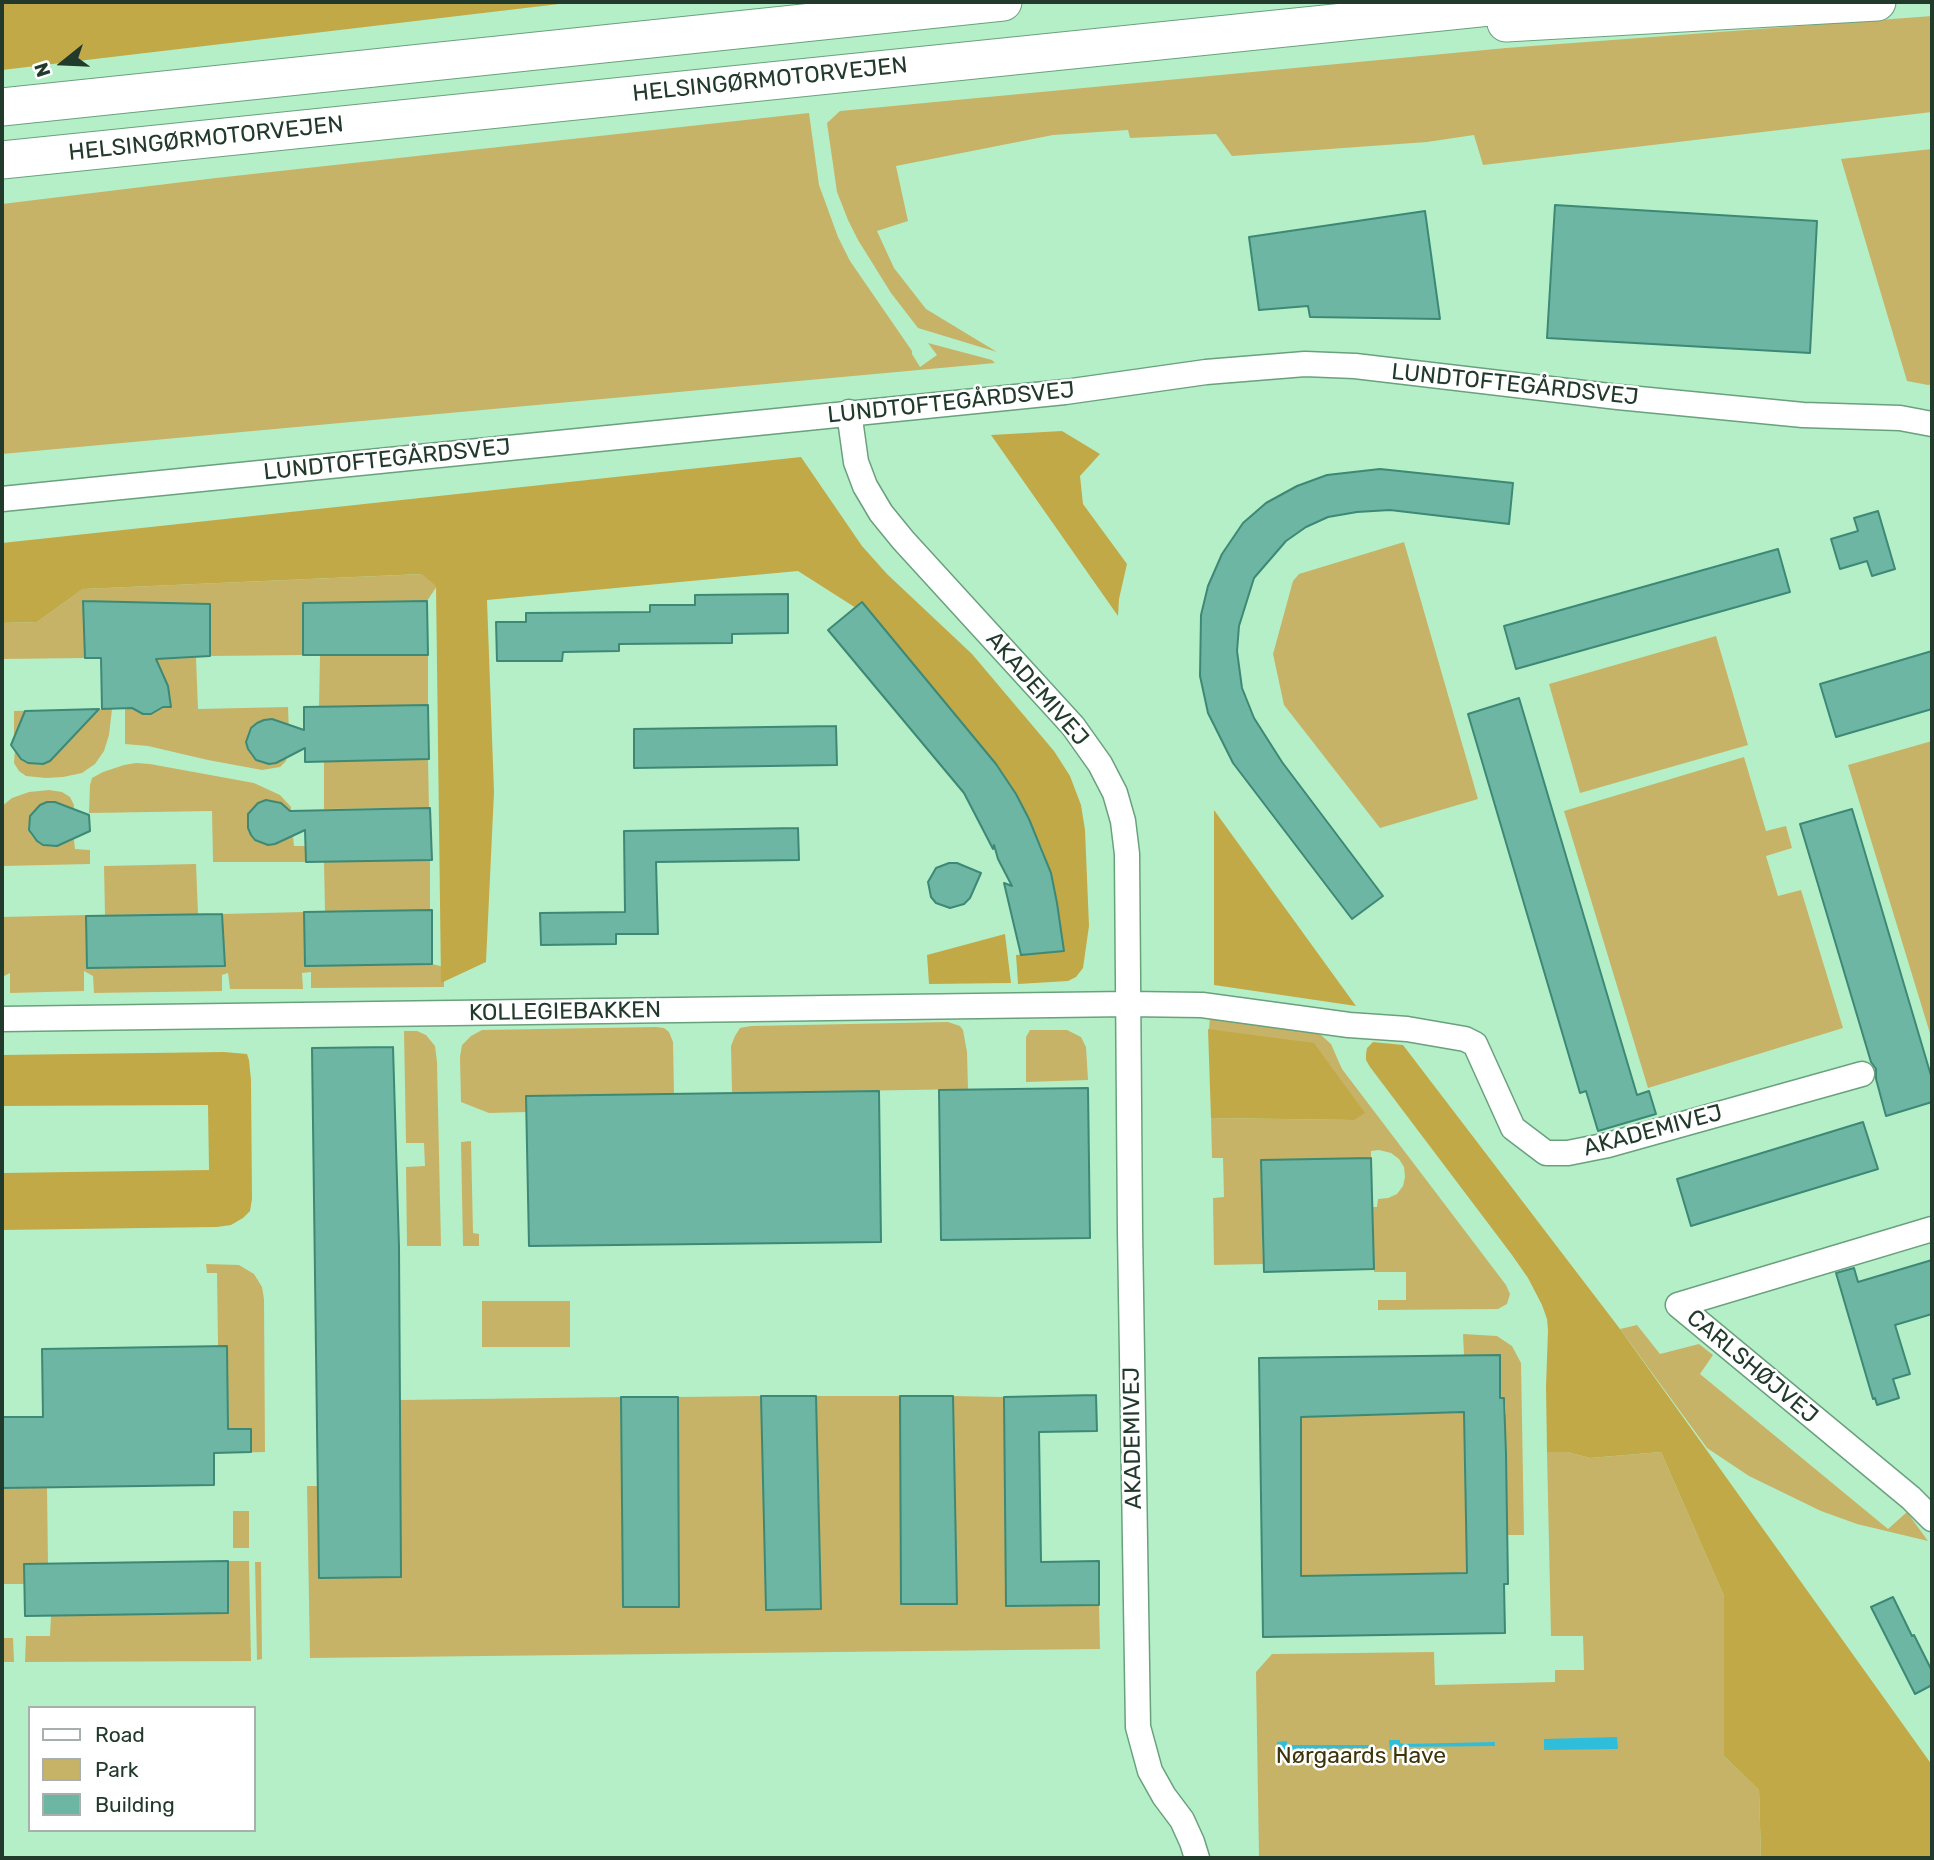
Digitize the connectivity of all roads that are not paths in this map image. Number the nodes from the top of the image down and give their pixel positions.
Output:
1 (1003, 2) edge
2 (1538, 2) edge
3 (1877, 2) edge
4 (1379, 18) junction
5 (2, 107) edge
6 (2, 160) edge
7 (849, 412) junction
8 (1932, 414) edge
9 (1900, 418) junction
10 (1932, 424) edge
11 (2, 499) edge
12 (1128, 1004) junction
13 (2, 1018) edge
14 (1862, 1073) dead end
15 (1932, 1229) edge
16 (1932, 1519) edge
17 (1197, 1858) edge

1 - 5 highway
2 - 4 highway, HELSINGØRMOTORVEJEN
3 - 4 highway
4 - 6 highway, HELSINGØRMOTORVEJEN
7 - 9 street, LUNDTOFTEGÅRDSVEJ
7 - 11 street, LUNDTOFTEGÅRDSVEJ
7 - 12 street, AKADEMIVEJ
8 - 9 street, LUNDTOFTEGÅRDSVEJ
9 - 10 street, LUNDTOFTEGÅRDSVEJ
12 - 13 street, KOLLEGIEBAKKEN
12 - 14 street, AKADEMIVEJ
12 - 17 street, AKADEMIVEJ
15 - 16 street, CARLSHØJVEJ

